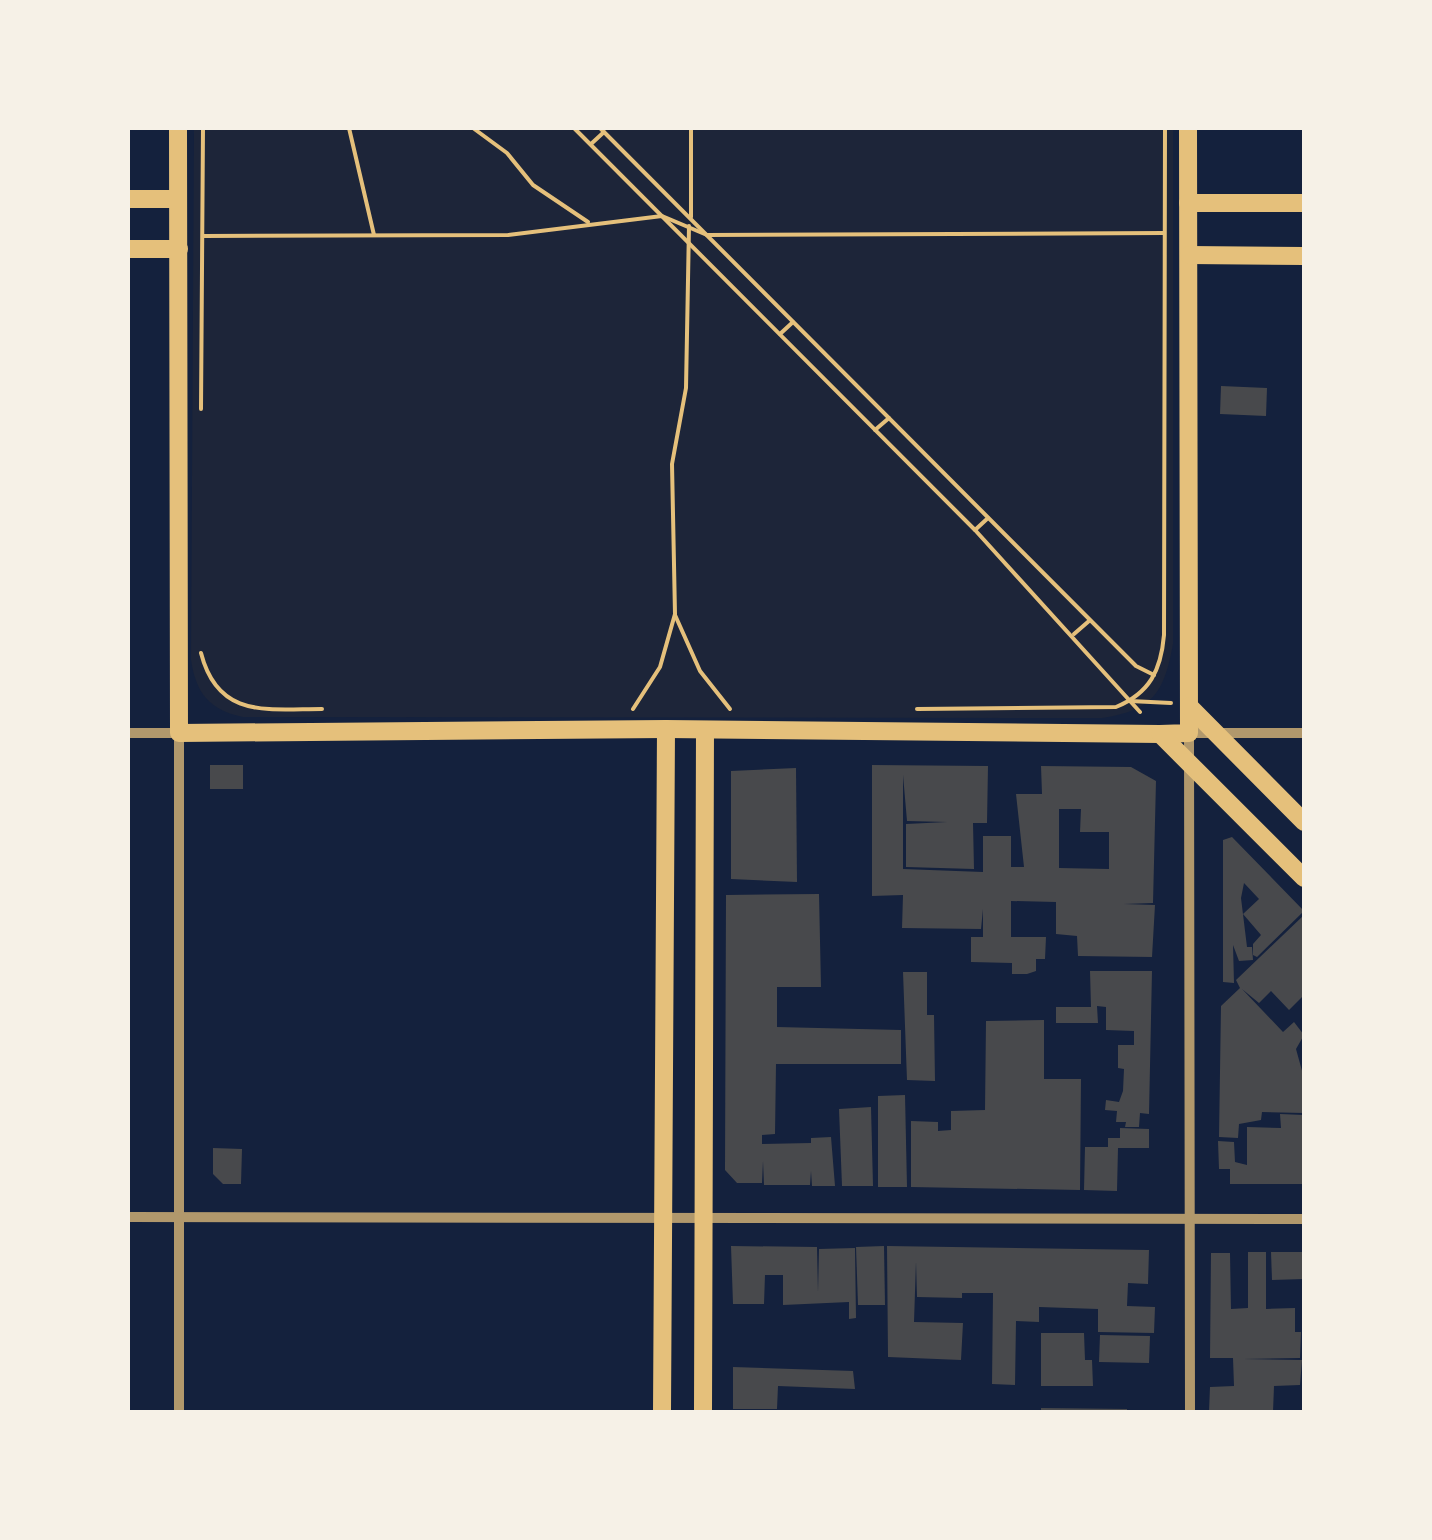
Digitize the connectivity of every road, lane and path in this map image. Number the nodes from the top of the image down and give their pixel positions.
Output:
1 (178, 128) edge
2 (203, 128) edge
3 (349, 128) edge
4 (473, 128) edge
5 (574, 128) edge
6 (691, 128) edge
7 (1165, 128) edge
8 (1188, 128) edge
9 (602, 130) edge
10 (591, 144) junction
11 (128, 199) edge
12 (178, 199) junction
13 (1188, 202) junction
14 (1304, 203) edge
15 (662, 216) junction
16 (691, 219) junction
17 (590, 224) junction
18 (689, 228) junction
19 (1164, 233) junction
20 (707, 235) junction
21 (202, 236) junction
22 (374, 236) junction
23 (687, 241) junction
24 (179, 248) junction
25 (128, 249) edge
26 (1189, 255) junction
27 (1304, 256) edge
28 (793, 322) junction
29 (780, 334) junction
30 (201, 413) dead end
31 (888, 418) junction
32 (875, 430) junction
33 (988, 518) junction
34 (975, 530) junction
35 (675, 614) junction
36 (1090, 620) junction
37 (1074, 634) junction
38 (201, 652) dead end
39 (1156, 675) junction
40 (1130, 701) junction
41 (1189, 706) junction
42 (340, 709) dead end
43 (633, 709) dead end
44 (730, 709) dead end
45 (907, 709) dead end
46 (666, 730) junction
47 (704, 730) junction
48 (128, 733) edge
49 (178, 733) junction
50 (1189, 733) junction
51 (1216, 733) junction
52 (1304, 733) edge
53 (1160, 734) junction
54 (1190, 763) junction
55 (1304, 822) edge
56 (1304, 878) edge
57 (128, 1217) edge
58 (179, 1218) junction
59 (701, 1219) junction
60 (1304, 1219) edge
61 (662, 1220) junction
62 (1190, 1221) junction
63 (179, 1412) edge
64 (662, 1412) edge
65 (702, 1412) edge
66 (1190, 1412) edge

1 - 12 main road
2 - 21 path
3 - 22 path
4 - 17 path
5 - 10 path
6 - 16 path
7 - 19 path
8 - 13 main road
9 - 10 path
9 - 16 path
10 - 15 path
11 - 12 main road
12 - 24 main road
13 - 14 main road
13 - 26 main road
15 - 17 path
15 - 18 path
15 - 23 path
16 - 18 path
16 - 20 path
17 - 22 path
18 - 20 path
18 - 23 path
19 - 20 path
19 - 39 path
20 - 28 path
21 - 22 path
21 - 30 path
23 - 29 path
23 - 35 path
24 - 25 main road
24 - 49 main road
26 - 27 main road
26 - 41 main road
28 - 29 path
28 - 31 path
29 - 32 path
31 - 32 path
31 - 33 path
32 - 34 path
33 - 34 path
33 - 36 path
34 - 37 path
35 - 43 path
35 - 44 path
36 - 37 path
36 - 39 path
37 - 40 path
38 - 42 path
39 - 40 path
40 - 41 path
40 - 45 path
41 - 50 main road
41 - 51 main road
46 - 47 main road
46 - 49 main road
46 - 61 main road
47 - 53 main road
47 - 59 main road
48 - 49 street
49 - 58 street
50 - 51 street
50 - 53 main road
50 - 54 street
51 - 52 street
51 - 55 main road
53 - 54 main road
54 - 56 main road
54 - 62 street
57 - 58 street
58 - 61 street
58 - 63 street
59 - 61 street
59 - 62 street
59 - 65 main road
60 - 62 street
61 - 64 main road
62 - 66 street

